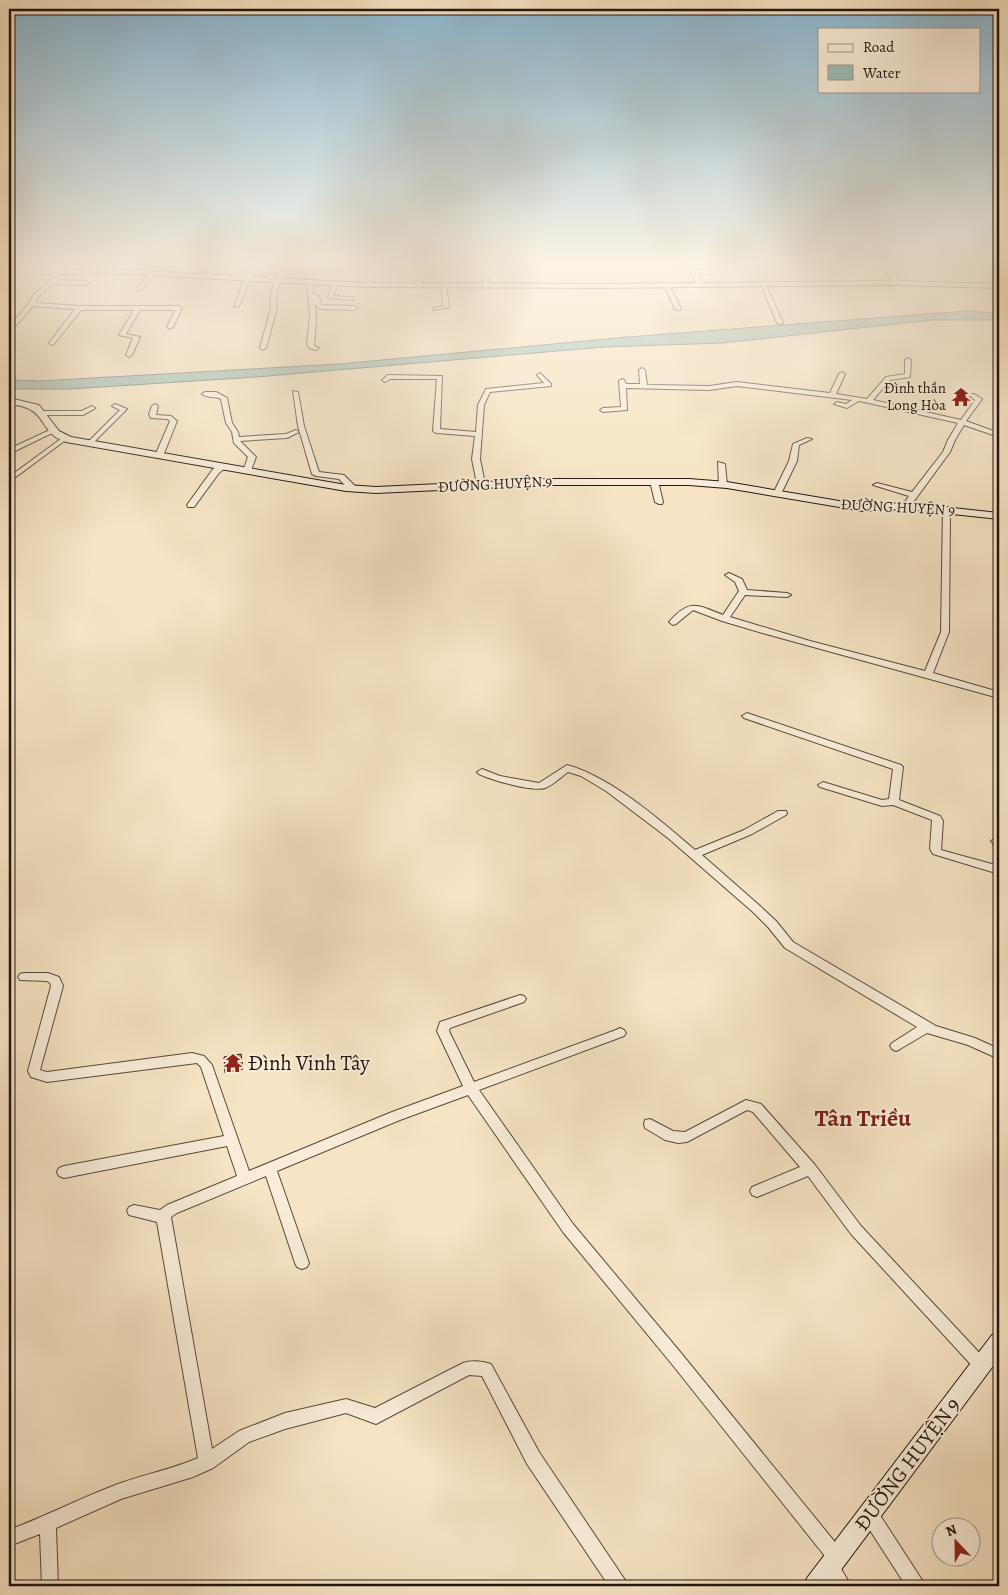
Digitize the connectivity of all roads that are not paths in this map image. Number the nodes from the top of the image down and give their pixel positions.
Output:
1 (55, 339) edge
2 (136, 339) edge
3 (265, 339) edge
4 (310, 339) edge
5 (52, 343) dead end
6 (263, 348) dead end
7 (316, 348) dead end
8 (129, 355) dead end
9 (908, 360) dead end
10 (642, 370) dead end
11 (842, 374) dead end
12 (540, 375) dead end
13 (385, 380) dead end
14 (644, 387) junction
15 (295, 392) dead end
16 (205, 394) dead end
17 (832, 395) junction
18 (972, 395) dead end
19 (858, 399) junction
20 (869, 401) junction
21 (13, 402) edge
22 (836, 404) dead end
23 (115, 406) dead end
24 (155, 406) dead end
25 (92, 408) dead end
26 (9, 409) edge
27 (603, 410) dead end
28 (42, 413) junction
29 (964, 423) junction
30 (52, 430) junction
31 (296, 432) dead end
32 (479, 434) junction
33 (999, 435) edge
34 (64, 439) junction
35 (236, 439) junction
36 (809, 439) dead end
37 (89, 444) junction
38 (9, 452) edge
39 (159, 456) junction
40 (721, 464) dead end
41 (222, 467) junction
42 (247, 471) junction
43 (9, 480) edge
44 (654, 481) junction
45 (481, 484) junction
46 (724, 485) junction
47 (877, 485) dead end
48 (354, 489) junction
49 (777, 494) junction
50 (913, 495) junction
51 (659, 502) dead end
52 (191, 505) dead end
53 (906, 506) junction
54 (946, 508) junction
55 (999, 516) edge
56 (729, 575) dead end
57 (743, 592) junction
58 (787, 595) dead end
59 (725, 619) junction
60 (673, 622) dead end
61 (928, 675) junction
62 (999, 694) edge
63 (747, 716) dead end
64 (482, 772) dead end
65 (823, 786) dead end
66 (894, 802) junction
67 (782, 813) dead end
68 (694, 854) junction
69 (999, 870) edge
70 (24, 977) dead end
71 (520, 999) dead end
72 (927, 1027) junction
73 (620, 1033) dead end
74 (896, 1046) dead end
75 (999, 1054) edge
76 (471, 1089) junction
77 (650, 1124) dead end
78 (231, 1140) junction
79 (270, 1169) junction
80 (810, 1169) junction
81 (64, 1172) dead end
82 (245, 1180) junction
83 (757, 1191) dead end
84 (134, 1211) dead end
85 (164, 1217) junction
86 (302, 1262) dead end
87 (999, 1342) edge
88 (981, 1365) junction
89 (207, 1462) junction
90 (870, 1515) junction
91 (48, 1523) junction
92 (9, 1538) edge
93 (834, 1562) junction
94 (50, 1586) edge
95 (620, 1586) edge
96 (814, 1586) edge
97 (843, 1586) edge
98 (916, 1586) edge

1 - 5 street
2 - 8 street
3 - 6 street
4 - 7 street
9 - 20 street
10 - 14 street
11 - 17 street
12 - 32 street
13 - 32 street
14 - 17 street
14 - 27 street
15 - 48 street
16 - 35 street
17 - 19 street
18 - 29 street
19 - 20 street
19 - 22 street
20 - 29 street
21 - 26 street
21 - 28 street
23 - 37 street
24 - 39 street
25 - 28 street
28 - 30 street, ĐƯỜNG HUYỆN 9
29 - 33 street
29 - 50 street
30 - 34 street, ĐƯỜNG HUYỆN 9
30 - 38 street
31 - 35 street
32 - 45 street
34 - 37 street, ĐƯỜNG HUYỆN 9
34 - 43 street
35 - 42 street
36 - 49 street
37 - 39 street, ĐƯỜNG HUYỆN 9
39 - 41 street, ĐƯỜNG HUYỆN 9
40 - 46 street
41 - 42 street, ĐƯỜNG HUYỆN 9
41 - 52 street
42 - 48 street, ĐƯỜNG HUYỆN 9
44 - 45 street, ĐƯỜNG HUYỆN 9
44 - 46 street, ĐƯỜNG HUYỆN 9
44 - 51 street
45 - 48 street, ĐƯỜNG HUYỆN 9
46 - 49 street, ĐƯỜNG HUYỆN 9
47 - 50 street
49 - 53 street, ĐƯỜNG HUYỆN 9
50 - 53 street
53 - 54 street, ĐƯỜNG HUYỆN 9
54 - 55 street, ĐƯỜNG HUYỆN 9
54 - 61 street
56 - 57 street
57 - 58 street
57 - 59 street
59 - 60 street
59 - 61 street
61 - 62 street
63 - 66 street
64 - 68 street
65 - 66 street
66 - 69 street
67 - 68 street
68 - 72 street
70 - 78 street
71 - 76 street
72 - 74 street
72 - 75 street
73 - 76 street
76 - 79 street
76 - 93 street
77 - 80 street
78 - 81 street
78 - 82 street
79 - 82 street
79 - 86 street
80 - 83 street
80 - 88 street
82 - 85 street
84 - 85 street
85 - 89 street
87 - 88 street, ĐƯỜNG HUYỆN 9
88 - 90 street, ĐƯỜNG HUYỆN 9
89 - 91 street
89 - 95 street
90 - 93 street, ĐƯỜNG HUYỆN 9
90 - 98 street
91 - 92 street
91 - 94 street
93 - 96 street, ĐƯỜNG HUYỆN 9
93 - 97 street

